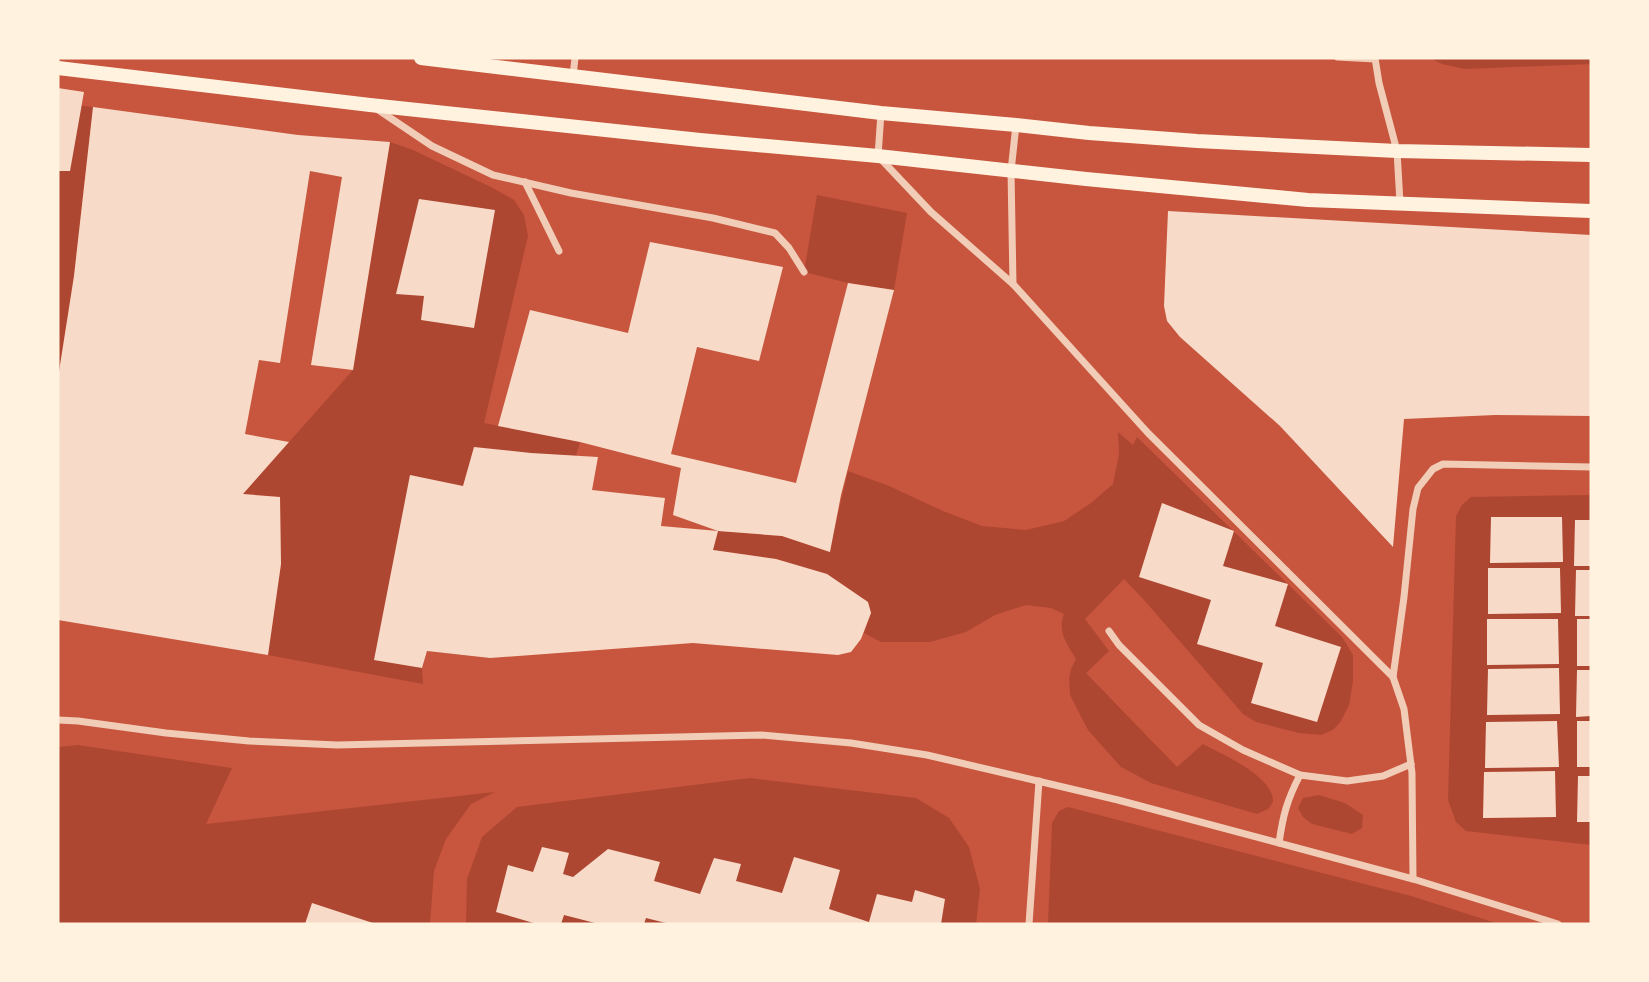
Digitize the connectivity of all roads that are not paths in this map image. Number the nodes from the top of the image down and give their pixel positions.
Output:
1 (421, 58) edge
2 (575, 58) edge
3 (1337, 58) edge
4 (1375, 59) edge
5 (58, 68) edge
6 (573, 76) junction
7 (370, 105) junction
8 (881, 113) junction
9 (1016, 125) junction
10 (1397, 151) junction
11 (1591, 155) edge
12 (878, 156) junction
13 (1011, 171) junction
14 (525, 182) junction
15 (1400, 203) junction
16 (1591, 211) edge
17 (559, 251) dead end
18 (804, 272) dead end
19 (1013, 284) junction
20 (1591, 467) edge
21 (1109, 631) dead end
22 (1393, 677) junction
23 (58, 720) edge
24 (1411, 764) junction
25 (1300, 775) junction
26 (1040, 781) junction
27 (1279, 843) junction
28 (1413, 879) junction
29 (1028, 924) edge
30 (1558, 924) edge

1 - 6 main road
2 - 6 street
3 - 4 lane
4 - 10 street
5 - 7 main road
6 - 8 main road
7 - 12 main road
7 - 14 street
8 - 9 main road
8 - 12 street
9 - 10 main road
9 - 13 street
10 - 11 main road
10 - 15 street
12 - 13 main road
12 - 19 street
13 - 15 main road
13 - 19 street
14 - 17 street
14 - 18 street
15 - 16 main road
19 - 22 street
20 - 22 street
21 - 25 street
22 - 24 street
23 - 26 street
24 - 25 street
24 - 28 street
25 - 27 street
26 - 27 street
26 - 29 street
27 - 28 street
28 - 30 street

